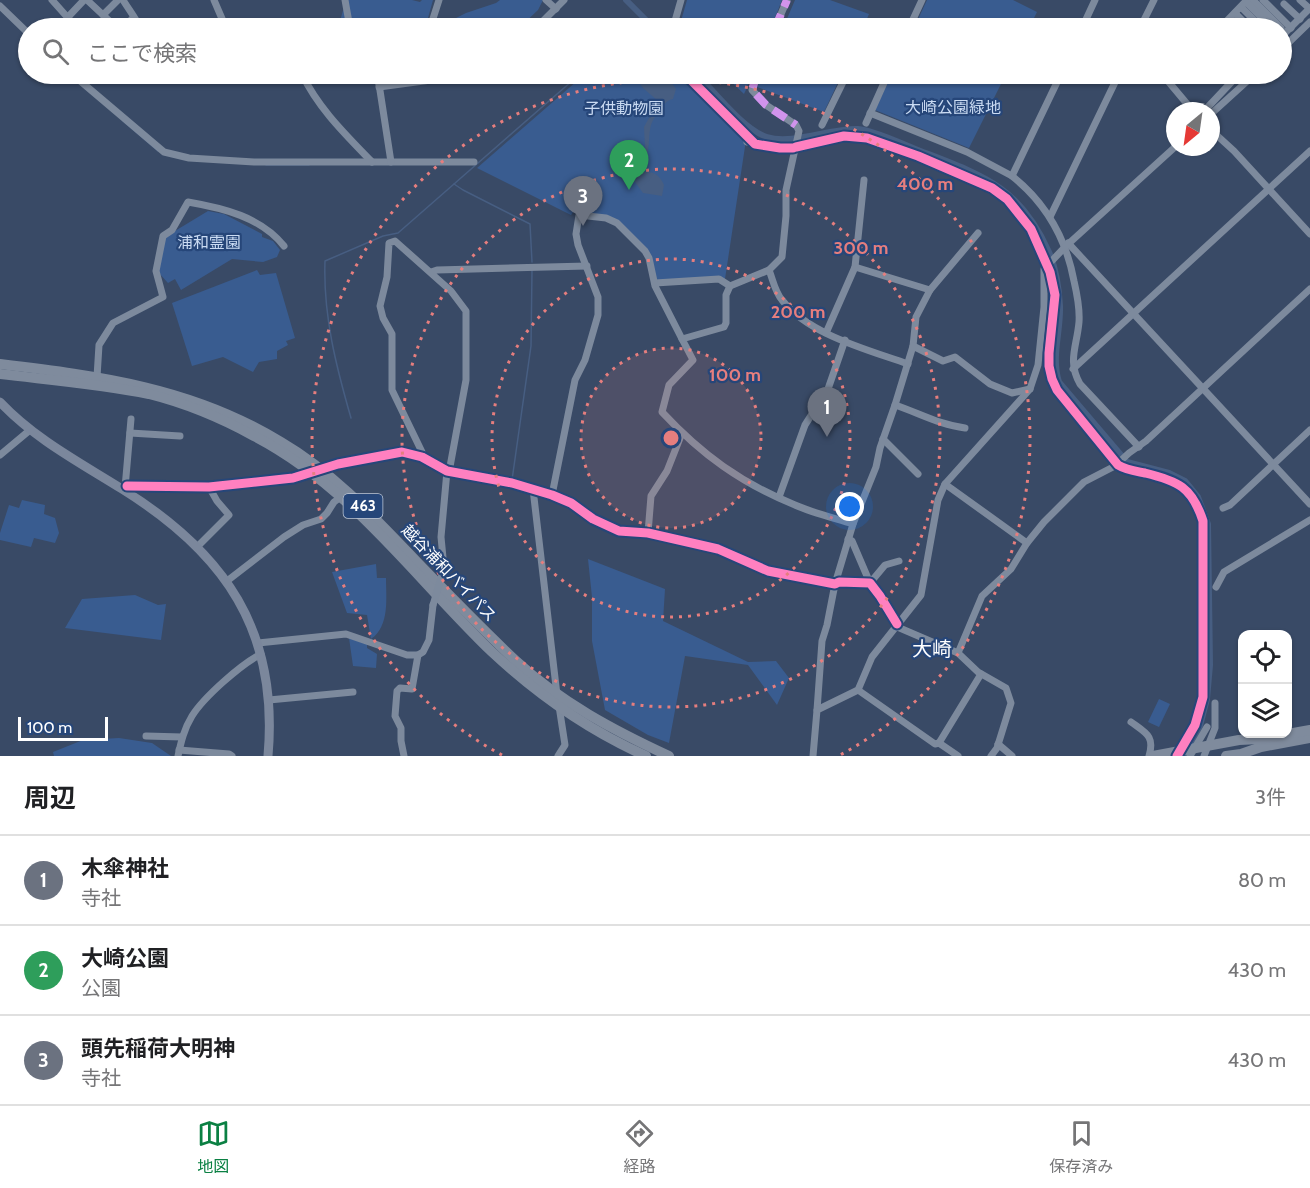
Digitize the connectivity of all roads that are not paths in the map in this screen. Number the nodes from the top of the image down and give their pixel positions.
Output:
1 (52, 0) edge
2 (86, 0) edge
3 (118, 0) edge
4 (123, 0) edge
5 (214, 0) edge
6 (345, 0) edge
7 (439, 0) edge
8 (546, 0) edge
9 (564, 0) edge
10 (681, 0) edge
11 (787, 0) edge
12 (922, 0) edge
13 (1095, 0) edge
14 (1154, 0) edge
15 (1263, 0) edge
16 (1276, 0) edge
17 (1247, 2) edge
18 (1300, 2) edge
19 (1284, 3) edge
20 (0, 6) edge
21 (556, 9) junction
22 (1310, 9) edge
23 (1276, 13) junction
24 (103, 15) junction
25 (1232, 16) joint
26 (68, 17) joint
27 (106, 18) edge
28 (133, 18) edge
29 (222, 18) edge
30 (348, 18) edge
31 (433, 18) edge
32 (547, 18) edge
33 (676, 18) edge
34 (779, 18) edge
35 (914, 18) edge
36 (1087, 18) edge
37 (1145, 18) edge
38 (1235, 18) edge
39 (1254, 18) edge
40 (1262, 18) edge
41 (1267, 18) edge
42 (1278, 18) edge
43 (1300, 19) junction
44 (1310, 22) edge
45 (18, 23) edge
46 (1292, 25) edge
47 (1292, 39) edge
48 (84, 84) edge
49 (308, 84) edge
50 (379, 84) edge
51 (394, 84) edge
52 (754, 84) edge
53 (842, 84) edge
54 (883, 84) edge
55 (1055, 84) edge
56 (1114, 84) edge
57 (1175, 84) edge
58 (1232, 84) edge
59 (1243, 84) edge
60 (380, 87) junction
61 (1187, 102) edge
62 (1217, 102) edge
63 (1220, 102) edge
64 (870, 113) junction
65 (866, 123) dead end
66 (822, 124) dead end
67 (1220, 139) edge
68 (747, 142) dead end
69 (795, 146) junction
70 (1310, 151) edge
71 (1166, 155) edge
72 (372, 162) junction
73 (391, 162) junction
74 (474, 162) dead end
75 (1012, 176) junction
76 (864, 180) dead end
77 (1269, 189) junction
78 (1050, 217) junction
79 (978, 233) dead end
80 (1310, 234) edge
81 (1067, 244) junction
82 (285, 246) dead end
83 (587, 266) junction
84 (855, 267) junction
85 (769, 270) junction
86 (431, 272) junction
87 (655, 283) junction
88 (730, 286) junction
89 (1310, 289) edge
90 (930, 290) junction
91 (1133, 314) junction
92 (826, 333) junction
93 (682, 339) junction
94 (845, 340) junction
95 (913, 346) junction
96 (0, 364) edge
97 (908, 364) junction
98 (1073, 369) junction
99 (0, 374) edge
100 (97, 377) junction
101 (1030, 389) junction
102 (1203, 389) junction
103 (0, 402) edge
104 (895, 405) junction
105 (131, 419) dead end
106 (965, 428) dead end
107 (30, 430) junction
108 (1310, 430) edge
109 (130, 433) junction
110 (682, 433) junction
111 (180, 436) dead end
112 (883, 439) junction
113 (1139, 447) junction
114 (0, 455) edge
115 (422, 456) junction
116 (1273, 464) junction
117 (316, 471) junction
118 (448, 472) junction
119 (918, 474) dead end
120 (945, 484) junction
121 (209, 487) junction
122 (125, 488) junction
123 (533, 489) junction
124 (552, 495) junction
125 (341, 497) junction
126 (779, 497) junction
127 (1310, 504) edge
128 (1222, 508) dead end
129 (1310, 520) edge
130 (853, 524) junction
131 (648, 532) junction
132 (848, 539) junction
133 (1027, 543) junction
134 (198, 546) junction
135 (899, 561) dead end
136 (227, 581) junction
137 (870, 583) junction
138 (835, 584) junction
139 (1216, 588) dead end
140 (896, 625) junction
141 (258, 643) junction
142 (261, 654) junction
143 (958, 654) junction
144 (418, 655) junction
145 (981, 674) junction
146 (858, 690) junction
147 (353, 692) dead end
148 (556, 693) junction
149 (269, 700) junction
150 (1215, 703) dead end
151 (558, 705) junction
152 (817, 710) junction
153 (1131, 722) dead end
154 (1207, 727) dead end
155 (1310, 730) edge
156 (146, 736) dead end
157 (182, 736) junction
158 (1310, 738) edge
159 (939, 743) junction
160 (998, 746) junction
161 (1196, 747) junction
162 (566, 752) edge
163 (178, 753) edge
164 (232, 756) edge
165 (268, 756) edge
166 (404, 756) edge
167 (558, 756) edge
168 (646, 756) edge
169 (669, 756) edge
170 (813, 756) edge
171 (958, 756) edge
172 (991, 756) edge
173 (1006, 756) edge
174 (1012, 756) edge
175 (1153, 756) edge
176 (1190, 756) edge
177 (1204, 756) edge
178 (1226, 756) edge

1 - 26 street
2 - 24 street
2 - 26 street
3 - 24 street
4 - 28 street
5 - 29 street
6 - 30 street
7 - 31 street
8 - 21 street
9 - 21 street
10 - 33 street
11 - 34 street
12 - 35 street
13 - 36 street
14 - 37 street
15 - 23 street
16 - 19 street
17 - 25 street
17 - 39 street
17 - 40 street
17 - 41 street
18 - 22 street
19 - 23 street
19 - 43 street
20 - 45 street
21 - 32 street
22 - 43 street
23 - 42 street
24 - 27 street
25 - 38 street
43 - 46 street
44 - 47 street
48 - 72 street
49 - 72 street
50 - 60 street
51 - 60 street
52 - 69 street
53 - 66 street
54 - 64 street
55 - 75 street
56 - 78 street
57 - 61 street
58 - 62 street
59 - 63 street
60 - 73 street
64 - 65 street
64 - 75 street
67 - 77 street
68 - 69 street
69 - 85 street
70 - 77 street
71 - 81 street
72 - 73 street
73 - 74 street
75 - 78 street
76 - 84 street
77 - 80 street
77 - 91 street
78 - 81 street
79 - 90 street
81 - 91 street
81 - 98 street
81 - 101 street
82 - 100 street
83 - 86 street
83 - 87 street
83 - 124 street
84 - 90 street
84 - 92 street
85 - 88 street
85 - 92 street
86 - 115 street
86 - 118 street
87 - 88 street
87 - 93 street
88 - 93 street
89 - 102 street
90 - 95 street
91 - 98 street
91 - 102 street
92 - 94 street
93 - 110 street
94 - 97 street
94 - 126 street
95 - 97 street
95 - 101 street
96 - 100 highway, 越谷浦和バイパス / 463
97 - 104 street
98 - 113 street
99 - 117 highway, 越谷浦和バイパス / 463
100 - 117 highway, 越谷浦和バイパス / 463
101 - 120 street
102 - 113 street
102 - 116 street
103 - 107 main road
104 - 106 street
104 - 112 street
105 - 109 street
107 - 114 street
107 - 122 main road
108 - 116 street
109 - 111 street
109 - 122 street
110 - 126 street
110 - 131 street
112 - 119 street
112 - 130 street
113 - 133 street
115 - 117 street
115 - 118 street
116 - 127 street
116 - 128 street
117 - 121 street
117 - 125 highway, 越谷浦和バイパス / 463
117 - 148 highway, 越谷浦和バイパス / 463
118 - 123 street
118 - 144 street, bridge
120 - 133 street
120 - 140 street
121 - 122 street
121 - 134 street
122 - 134 main road
123 - 124 street
123 - 148 street
124 - 131 street
125 - 136 street
125 - 151 highway, 越谷浦和バイパス / 463
126 - 130 street
129 - 139 street
130 - 132 street
131 - 138 street
132 - 137 street
132 - 138 street
133 - 143 street
134 - 136 main road
135 - 137 street
136 - 141 main road
137 - 138 street
137 - 140 street
138 - 152 street
140 - 143 street
140 - 146 street
141 - 142 main road
141 - 144 street
142 - 149 main road
142 - 157 street
143 - 145 street
144 - 166 street
145 - 159 street
145 - 160 street
146 - 152 street
146 - 159 street
147 - 149 street
148 - 151 street
148 - 169 highway, 越谷浦和バイパス / 463
149 - 165 main road
150 - 177 street
151 - 162 street
151 - 168 highway, 越谷浦和バイパス / 463
152 - 170 street
153 - 175 street
154 - 161 street
155 - 175 highway, bridge
156 - 157 street
157 - 163 street
158 - 178 highway
159 - 171 street
160 - 172 street
160 - 173 street
160 - 174 street
161 - 175 street
161 - 176 street
162 - 167 street
163 - 164 street

